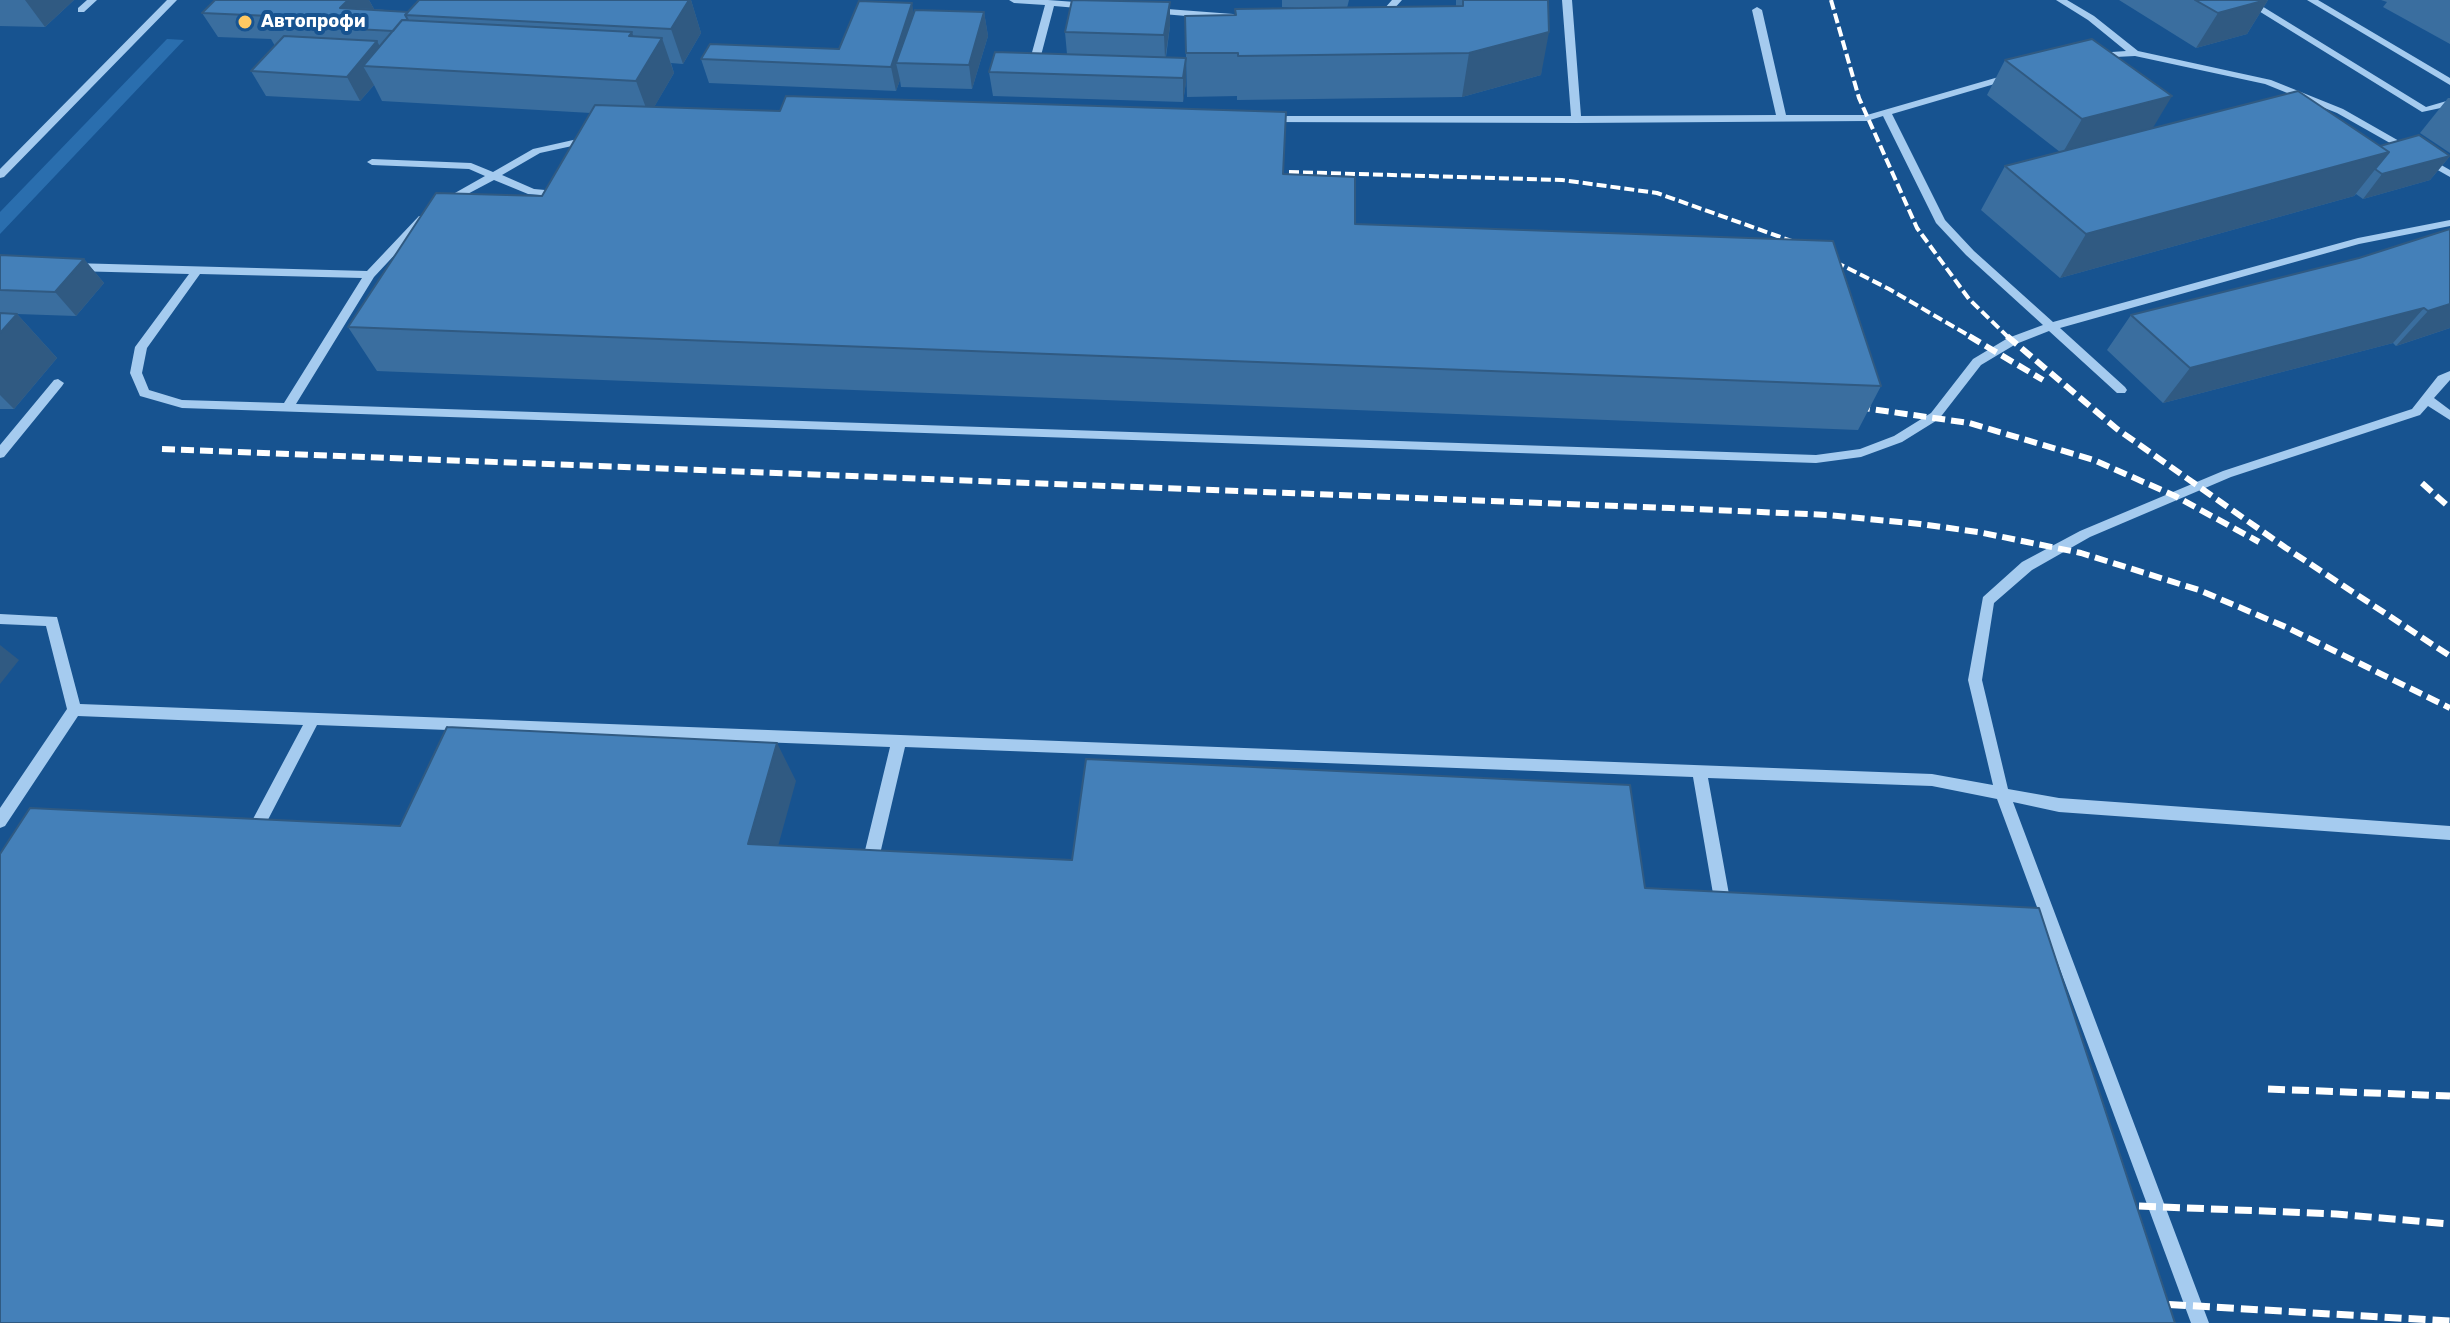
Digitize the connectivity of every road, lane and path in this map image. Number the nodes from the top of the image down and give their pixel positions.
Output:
1 (92, 0) edge
2 (172, 0) edge
3 (1014, 0) edge
4 (1397, 0) edge
5 (1567, 0) edge
6 (2061, 0) edge
7 (2246, 0) edge
8 (2312, 0) edge
9 (1050, 3) junction
10 (1105, 7) edge
11 (81, 10) dead end
12 (1148, 10) edge
13 (1757, 10) dead end
14 (1249, 21) edge
15 (1374, 21) edge
16 (2135, 53) junction
17 (2083, 59) edge
18 (1048, 68) edge
19 (2026, 73) edge
20 (2450, 82) edge
21 (2450, 103) edge
22 (1887, 114) junction
23 (1259, 119) edge
24 (1782, 119) junction
25 (1576, 120) junction
26 (596, 139) edge
27 (372, 162) dead end
28 (493, 174) junction
29 (2450, 174) edge
30 (0, 175) edge
31 (573, 194) edge
32 (2450, 223) edge
33 (61, 267) edge
34 (197, 270) junction
35 (370, 275) junction
36 (2050, 327) junction
37 (2450, 375) edge
38 (58, 383) dead end
39 (2121, 390) dead end
40 (2427, 399) junction
41 (288, 407) junction
42 (2450, 416) edge
43 (0, 454) edge
44 (0, 619) edge
45 (74, 710) junction
46 (313, 719) junction
47 (899, 741) junction
48 (1699, 771) junction
49 (2002, 793) junction
50 (0, 821) edge
51 (2450, 833) edge
52 (244, 852) edge
53 (865, 883) edge
54 (1727, 927) edge
55 (2200, 1323) edge

1 - 11 street
2 - 30 street
3 - 9 street
4 - 15 street
5 - 25 street
6 - 16 street
7 - 21 street
8 - 20 street
9 - 10 street
9 - 18 street
12 - 14 street
13 - 24 street
16 - 17 street
16 - 29 street
19 - 22 street
22 - 24 street
22 - 36 street
23 - 25 street
24 - 25 street
26 - 28 street
27 - 28 street
28 - 31 street
28 - 35 street
32 - 36 street
33 - 34 street
34 - 35 street
34 - 41 street
35 - 41 street
36 - 39 street
36 - 41 street
37 - 40 street
38 - 43 street
40 - 42 street
40 - 49 street
44 - 45 street
45 - 46 street
45 - 50 street
46 - 47 street
46 - 52 street
47 - 48 street
47 - 53 street
48 - 49 street
48 - 54 street
49 - 51 street
49 - 55 street

